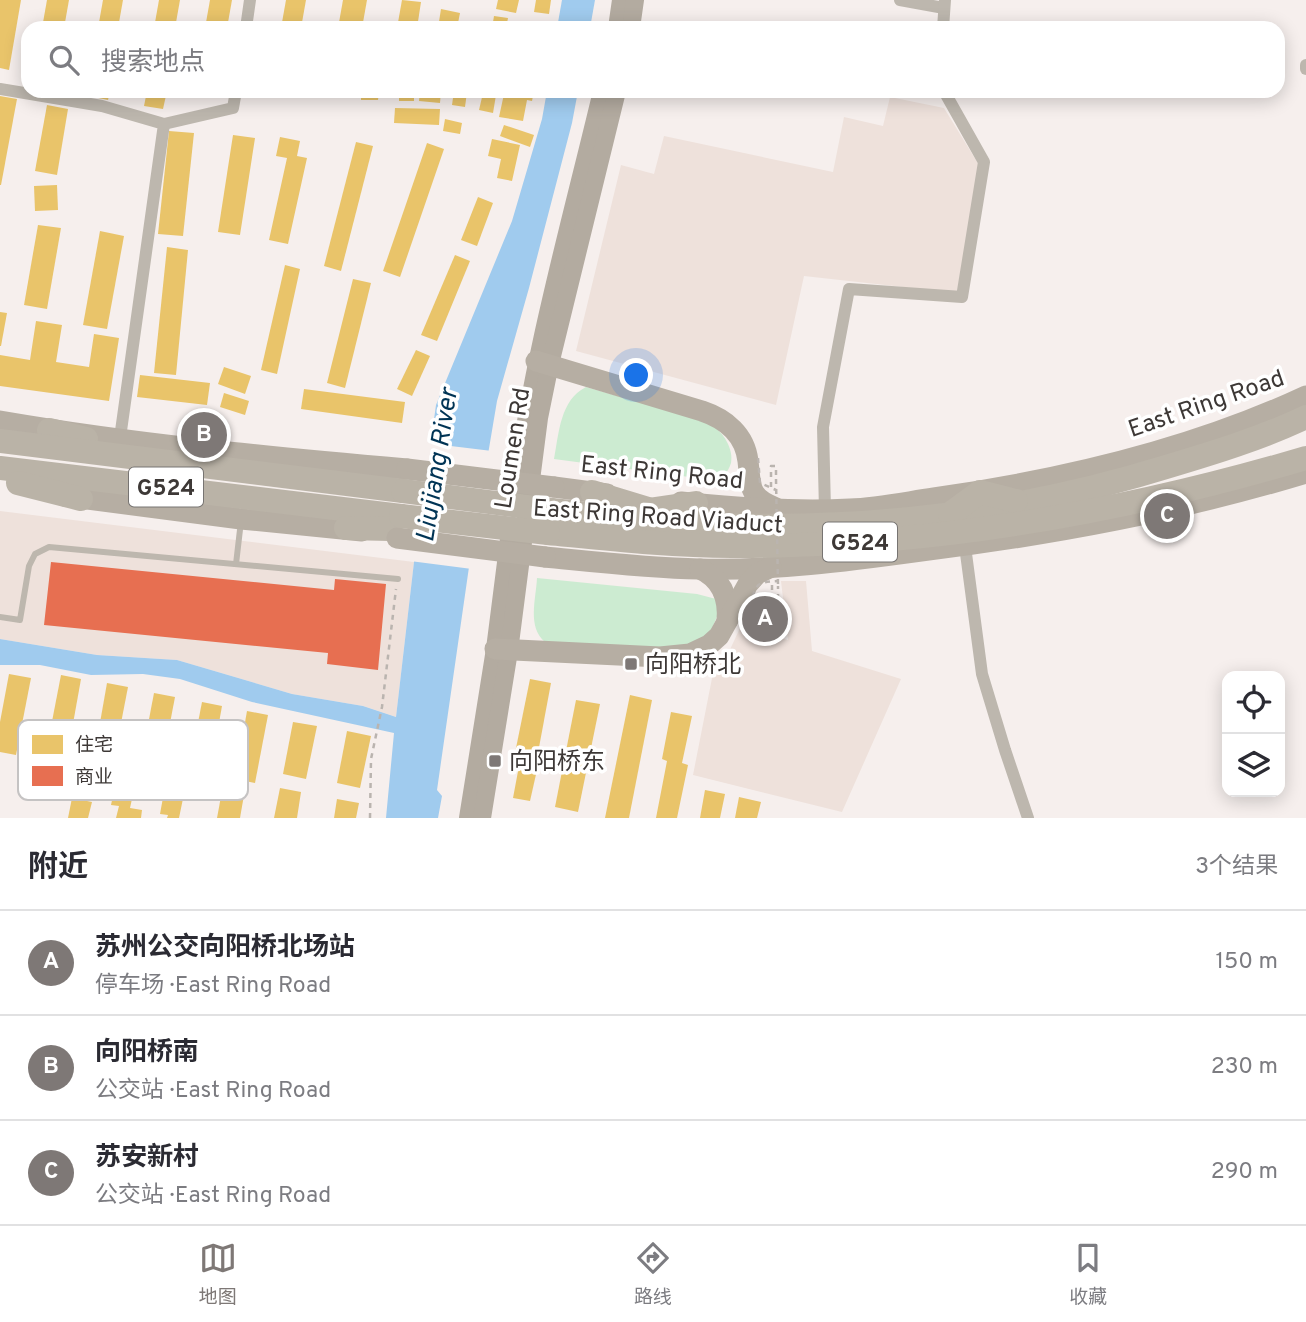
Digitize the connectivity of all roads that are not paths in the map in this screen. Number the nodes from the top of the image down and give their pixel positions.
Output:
1 (250, 0) edge
2 (621, 0) edge
3 (635, 0) edge
4 (900, 0) edge
5 (944, 4) edge
6 (247, 21) edge
7 (618, 21) edge
8 (632, 21) edge
9 (0, 89) edge
10 (21, 92) edge
11 (54, 98) edge
12 (235, 98) edge
13 (600, 98) edge
14 (615, 98) edge
15 (948, 98) edge
16 (164, 124) junction
17 (543, 363) junction
18 (1306, 396) edge
19 (1306, 417) edge
20 (0, 421) edge
21 (49, 429) junction
22 (120, 438) junction
23 (0, 441) edge
24 (1306, 458) edge
25 (188, 464) junction
26 (752, 464) junction
27 (0, 468) edge
28 (1306, 473) edge
29 (0, 478) edge
30 (405, 480) junction
31 (0, 484) edge
32 (592, 492) junction
33 (980, 492) junction
34 (81, 499) junction
35 (650, 509) junction
36 (551, 510) junction
37 (825, 510) junction
38 (785, 511) junction
39 (1024, 513) junction
40 (697, 514) junction
41 (607, 515) junction
42 (947, 516) junction
43 (241, 519) junction
44 (346, 528) joint
45 (399, 528) junction
46 (965, 546) junction
47 (236, 564) junction
48 (699, 569) junction
49 (398, 579) road end
50 (776, 580) junction
51 (0, 617) edge
52 (727, 624) junction
53 (502, 650) junction
54 (468, 818) edge
55 (482, 818) edge
56 (1028, 818) edge

1 - 6 street
2 - 7 main road
3 - 8 main road
4 - 5 street
9 - 10 street
11 - 16 street
12 - 16 street
13 - 17 main road, Loumen Rd
14 - 17 main road, Loumen Rd
15 - 37 street
16 - 22 street
17 - 26 main road
17 - 53 main road, Loumen Rd
18 - 33 main road, East Ring Road
19 - 39 highway, East Ring Road Viaduct / G524
20 - 21 main road
21 - 22 main road
21 - 25 highway
22 - 30 main road
23 - 25 highway, East Ring Road Viaduct / G524
24 - 39 highway, East Ring Road Viaduct / G524
25 - 30 highway, East Ring Road Viaduct / G524
26 - 38 main road
26 - 40 main road
27 - 45 highway, East Ring Road Viaduct / G524
28 - 46 main road
29 - 34 highway
30 - 36 highway, East Ring Road Viaduct / G524, bridge
31 - 34 main road
32 - 35 highway
32 - 36 main road, East Ring Road
32 - 40 main road, East Ring Road
33 - 37 main road, East Ring Road
33 - 39 highway
33 - 42 highway
34 - 43 main road
35 - 40 highway
35 - 41 highway
36 - 39 highway, East Ring Road Viaduct / G524
36 - 41 highway, East Ring Road Viaduct / G524
36 - 45 highway, East Ring Road Viaduct / G524, bridge
37 - 38 main road, East Ring Road
38 - 40 main road, East Ring Road
39 - 42 highway, East Ring Road Viaduct / G524
40 - 41 highway, East Ring Road Viaduct / G524
40 - 42 highway, East Ring Road Viaduct / G524
43 - 44 main road
43 - 47 lane
44 - 45 highway
45 - 48 main road, bridge
46 - 50 main road
46 - 56 street
47 - 49 lane
47 - 51 lane
48 - 50 main road
48 - 52 main road
50 - 52 main road
52 - 53 main road
53 - 54 main road, Loumen Rd
53 - 55 main road, Loumen Rd

